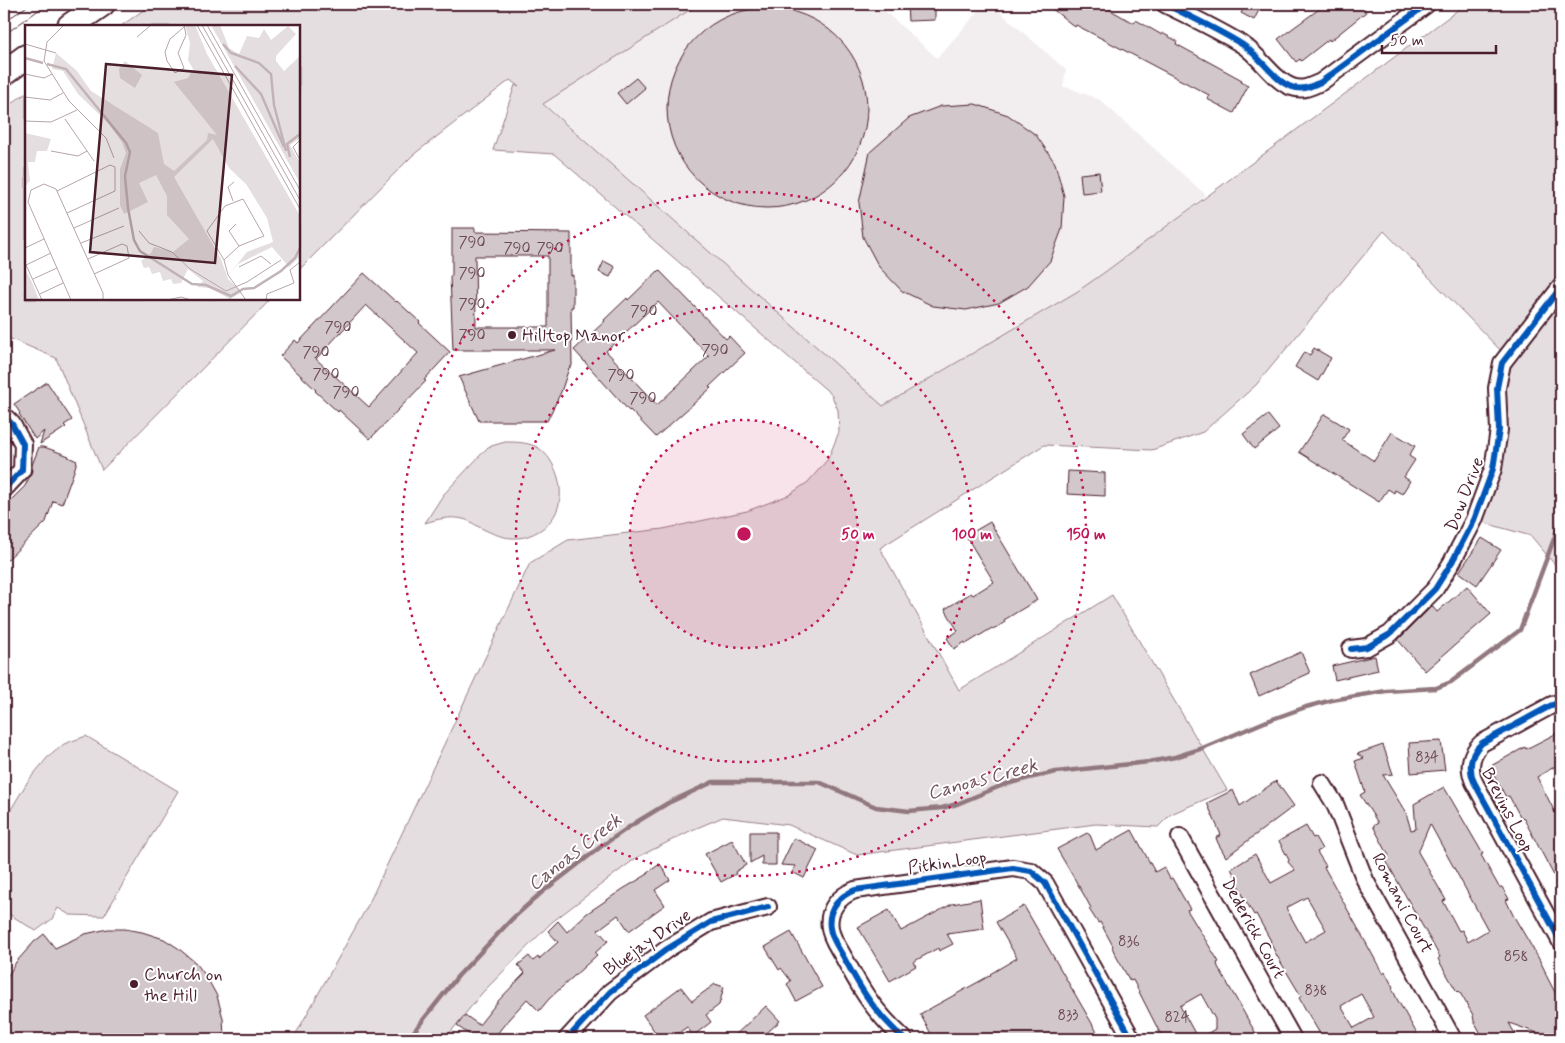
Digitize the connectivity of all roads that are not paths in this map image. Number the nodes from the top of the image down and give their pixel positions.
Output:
1 (102, 4) edge
2 (1165, 4) edge
3 (1427, 4) edge
4 (71, 25) edge
5 (25, 58) edge
6 (4, 73) edge
7 (1561, 287) edge
8 (4, 416) edge
9 (4, 489) edge
10 (1352, 649) dead end
11 (1561, 702) edge
12 (1322, 783) dead end
13 (1180, 837) dead end
14 (768, 907) dead end
15 (1561, 942) edge
16 (567, 1039) edge
17 (904, 1039) edge
18 (1132, 1039) edge
19 (1293, 1039) edge
20 (1453, 1039) edge

1 - 4 highway
2 - 3 street
5 - 6 highway
7 - 10 street, Dow Drive
8 - 9 street
11 - 15 street, Brevins Loop
12 - 20 street, Romani Court
13 - 19 street, Dederick Court
14 - 16 street, Bluejay Drive
17 - 18 street, Pitkin Loop

